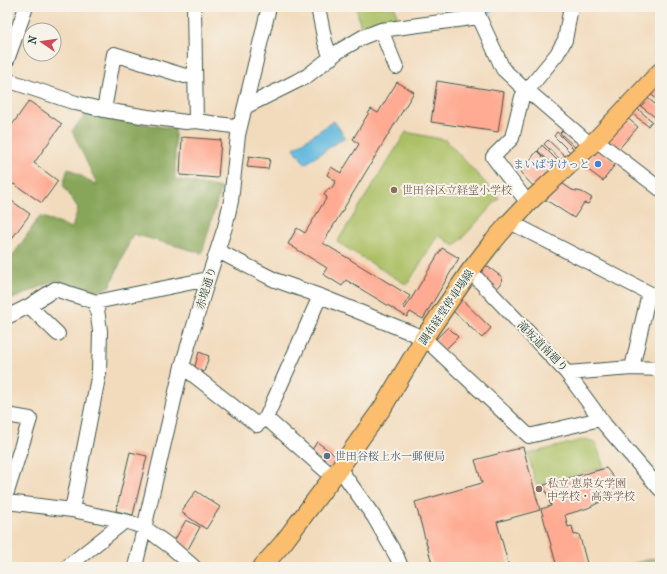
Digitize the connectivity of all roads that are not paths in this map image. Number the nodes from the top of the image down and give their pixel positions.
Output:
1 (26, 7) edge
2 (194, 7) edge
3 (269, 7) edge
4 (318, 7) edge
5 (571, 7) edge
6 (478, 12) edge
7 (13, 26) edge
8 (380, 30) junction
9 (331, 58) junction
10 (7, 60) edge
11 (396, 67) dead end
12 (660, 72) edge
13 (195, 74) junction
14 (7, 80) edge
15 (527, 90) junction
16 (245, 107) junction
17 (104, 110) junction
18 (196, 121) junction
19 (240, 127) junction
20 (594, 143) junction
21 (660, 189) edge
22 (528, 203) junction
23 (510, 222) junction
24 (218, 251) junction
25 (470, 272) junction
26 (208, 279) junction
27 (320, 296) junction
28 (96, 302) junction
29 (29, 306) junction
30 (7, 317) edge
31 (58, 334) dead end
32 (424, 338) junction
33 (182, 366) junction
34 (632, 368) junction
35 (660, 368) edge
36 (567, 373) junction
37 (7, 416) edge
38 (266, 418) junction
39 (600, 419) junction
40 (336, 474) junction
41 (660, 488) edge
42 (7, 492) edge
43 (7, 502) edge
44 (72, 510) junction
45 (125, 521) junction
46 (144, 528) junction
47 (67, 567) edge
48 (135, 567) edge
49 (194, 567) edge
50 (262, 567) edge
51 (401, 567) edge

1 - 7 street
2 - 13 street
3 - 16 street, 赤堤通り
4 - 9 street
5 - 15 street
6 - 8 street
6 - 15 street
7 - 10 street
8 - 9 street
8 - 11 street
9 - 16 street
12 - 20 main road, 調布経堂停車場線
13 - 17 street
13 - 18 street
14 - 17 street
15 - 20 street
15 - 22 street
16 - 19 street, 赤堤通り
17 - 18 street
18 - 19 street
19 - 24 street, 赤堤通り
20 - 21 street
20 - 22 main road, 調布経堂停車場線
22 - 23 main road, 調布経堂停車場線
23 - 25 main road, 調布経堂停車場線
23 - 34 street
24 - 26 street, 赤堤通り
24 - 27 street
25 - 32 main road, 調布経堂停車場線
25 - 36 street, 滝坂道南廻り
26 - 28 street
26 - 33 street, 赤堤通り
27 - 32 street
27 - 38 street
28 - 29 street
28 - 44 street
29 - 30 street
29 - 31 street
32 - 39 street
32 - 40 main road, 調布経堂停車場線
33 - 38 street
33 - 46 street, 赤堤通り
34 - 35 street, 滝坂道南廻り
34 - 36 street, 滝坂道南廻り
36 - 39 street
37 - 42 street
38 - 40 street
39 - 41 street
40 - 50 main road, 調布経堂停車場線
40 - 51 street
43 - 44 street
44 - 45 street
45 - 46 street
45 - 47 street
46 - 48 street, 赤堤通り
46 - 49 street

